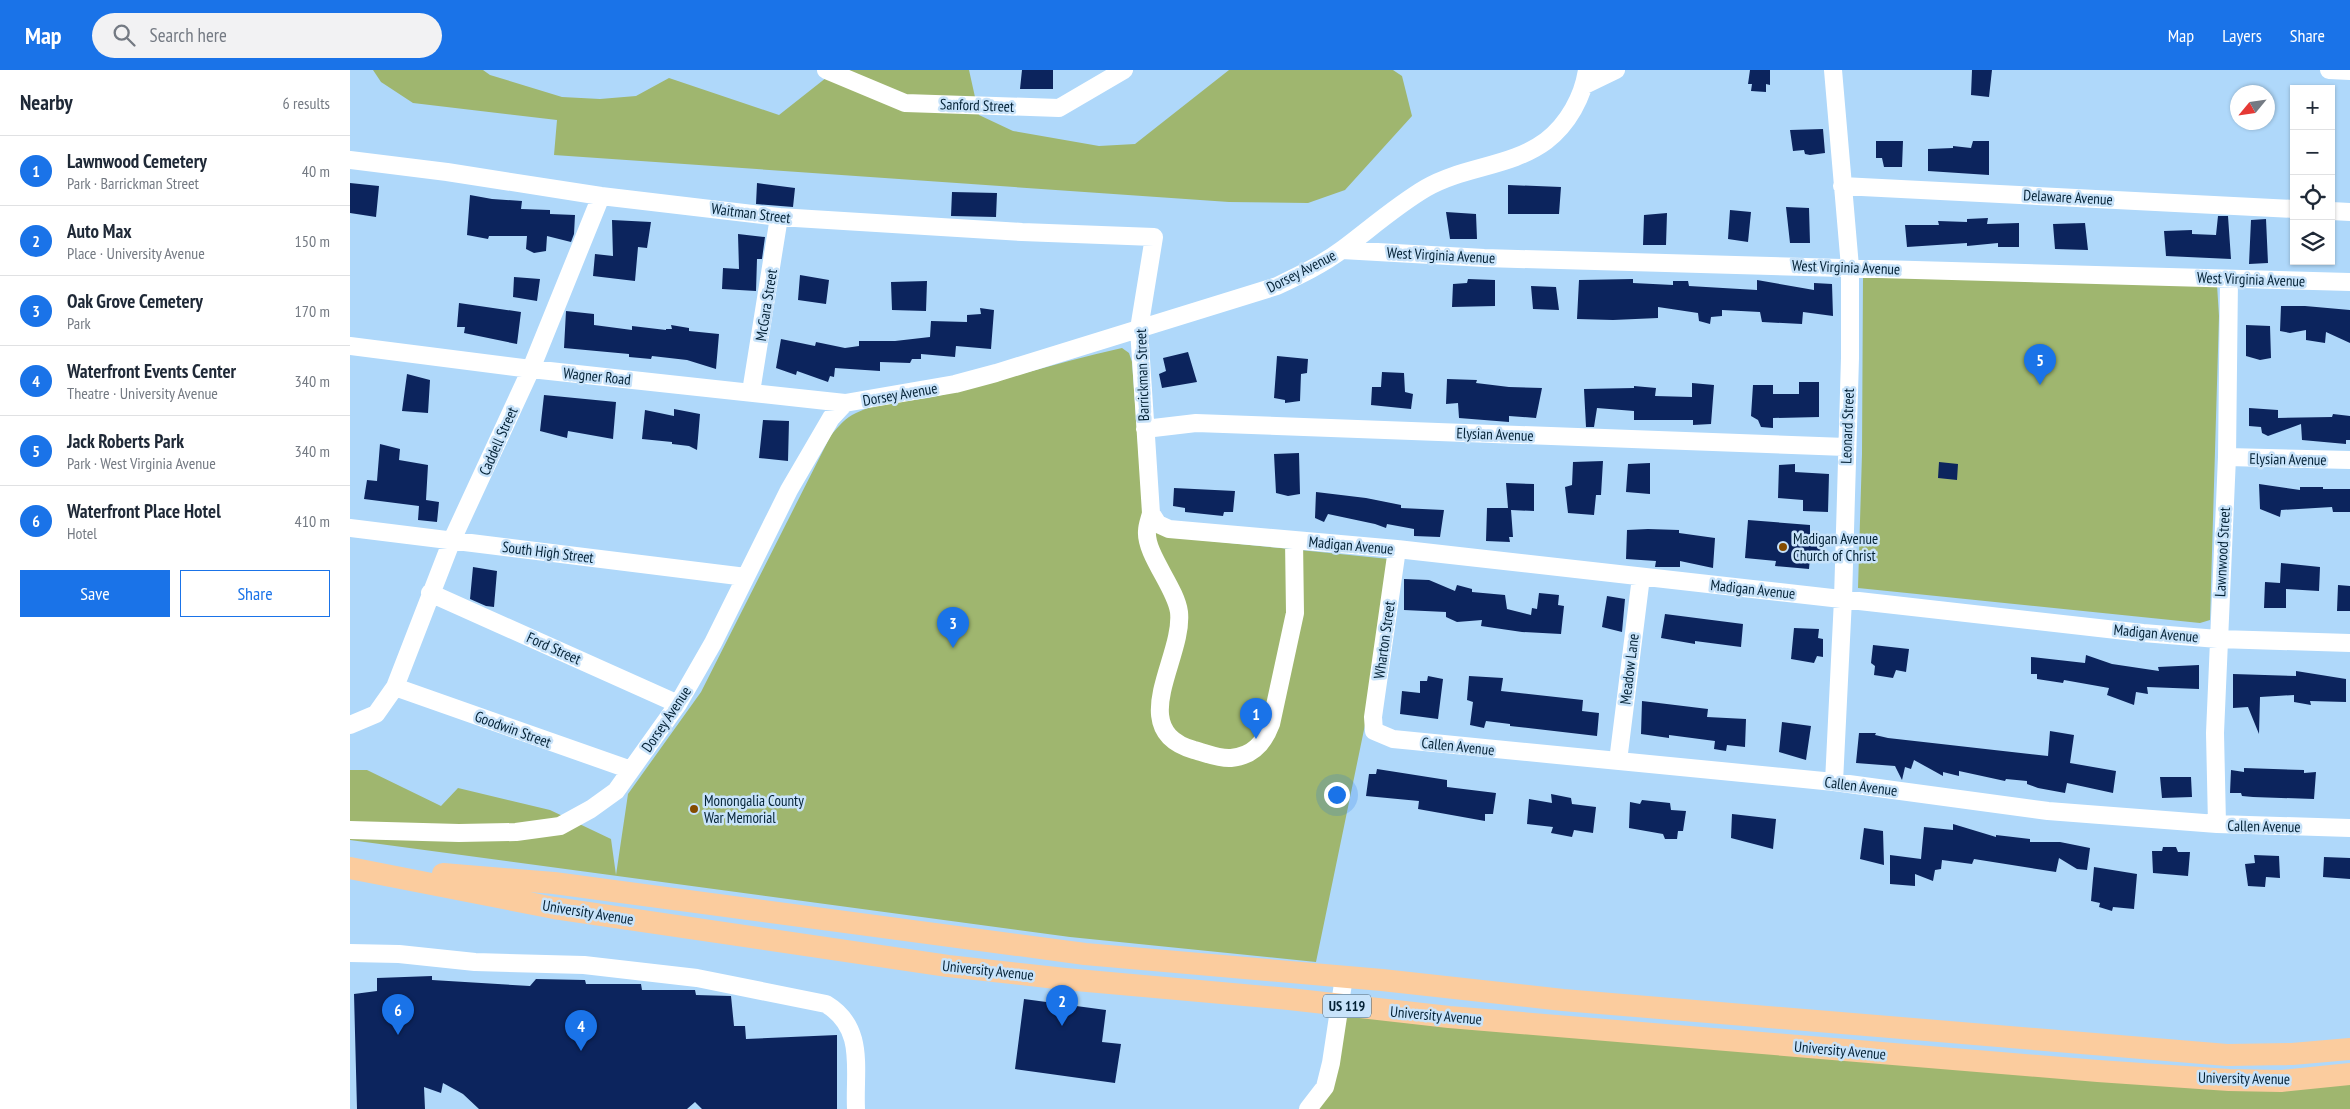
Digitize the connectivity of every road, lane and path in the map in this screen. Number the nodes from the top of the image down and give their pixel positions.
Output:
1 (826, 70) edge
2 (1124, 70) edge
3 (1616, 70) edge
4 (1833, 70) edge
5 (2329, 70) edge
6 (2350, 71) edge
7 (1586, 77) edge
8 (350, 160) edge
9 (1842, 186) junction
10 (601, 196) junction
11 (2290, 209) edge
12 (2335, 211) edge
13 (2350, 212) edge
14 (779, 217) junction
15 (1154, 237) joint
16 (1342, 250) junction
17 (1850, 267) junction
18 (2228, 279) junction
19 (2350, 282) edge
20 (1139, 329) junction
21 (350, 346) edge
22 (531, 369) junction
23 (751, 392) junction
24 (845, 404) junction
25 (1145, 429) junction
26 (1846, 447) junction
27 (2227, 457) junction
28 (2350, 460) edge
29 (1155, 518) junction
30 (350, 528) edge
31 (452, 540) junction
32 (1294, 540) junction
33 (1397, 550) junction
34 (746, 577) junction
35 (1641, 577) junction
36 (430, 592) junction
37 (1843, 599) junction
38 (2218, 639) junction
39 (2350, 643) edge
40 (395, 687) junction
41 (678, 704) junction
42 (350, 725) edge
43 (1374, 731) joint
44 (1618, 761) junction
45 (631, 770) junction
46 (1834, 782) junction
47 (2217, 824) junction
48 (2350, 828) edge
49 (350, 830) edge
50 (350, 867) edge
51 (350, 953) edge
52 (1344, 977) junction
53 (1338, 1005) junction
54 (2350, 1048) edge
55 (2350, 1074) edge
56 (856, 1109) edge
57 (1308, 1109) edge

1 - 2 street, Sanford Street
3 - 7 street
4 - 9 street, Leonard Street
5 - 6 street
7 - 16 street, Dorsey Avenue
8 - 10 street, Waitman Street
9 - 11 street, Delaware Avenue
9 - 17 street, Leonard Street
10 - 14 street, Waitman Street
10 - 22 street, Caddell Street
12 - 13 street
14 - 15 street, Waitman Street
14 - 23 street, McGara Street
15 - 20 street, Barrickman Street
16 - 17 street, West Virginia Avenue
16 - 20 street, Dorsey Avenue
17 - 18 street, West Virginia Avenue
17 - 26 street, Leonard Street
18 - 19 street, West Virginia Avenue
18 - 27 street, Lawnwood Street
20 - 24 street, Dorsey Avenue
20 - 25 street, Barrickman Street
21 - 22 street, Wagner Road
22 - 23 street, Wagner Road
22 - 31 street, Caddell Street
23 - 24 street, Wagner Road
24 - 34 street, Dorsey Avenue
25 - 26 street, Elysian Avenue
25 - 29 street, Barrickman Street
26 - 37 street, Leonard Street
27 - 28 street, Elysian Avenue
27 - 38 street, Lawnwood Street
29 - 32 street, Madigan Avenue
29 - 32 street, Barrickman Street
30 - 31 street, South High Street
31 - 34 street, South High Street
31 - 36 street, Caddell Street
32 - 33 street, Madigan Avenue
33 - 35 street, Madigan Avenue
33 - 43 street, Wharton Street
34 - 41 street, Dorsey Avenue
35 - 37 street, Madigan Avenue
35 - 44 street, Meadow Lane
36 - 40 street, Caddell Street
36 - 41 street, Ford Street
37 - 38 street, Madigan Avenue
37 - 46 street, Leonard Street
38 - 39 street, Madigan Avenue
38 - 47 street, Lawnwood Street
40 - 42 street, Caddell Street
40 - 45 street, Goodwin Street
41 - 45 street, Dorsey Avenue
43 - 44 street, Callen Avenue
44 - 46 street, Callen Avenue
45 - 49 street, Dorsey Avenue
46 - 47 street, Callen Avenue
47 - 48 street, Callen Avenue
50 - 52 main road, University Avenue / US 119
50 - 53 main road, University Avenue / US 119
51 - 56 street
52 - 53 street
52 - 54 main road, University Avenue / US 119
53 - 55 main road, University Avenue / US 119
53 - 57 street

